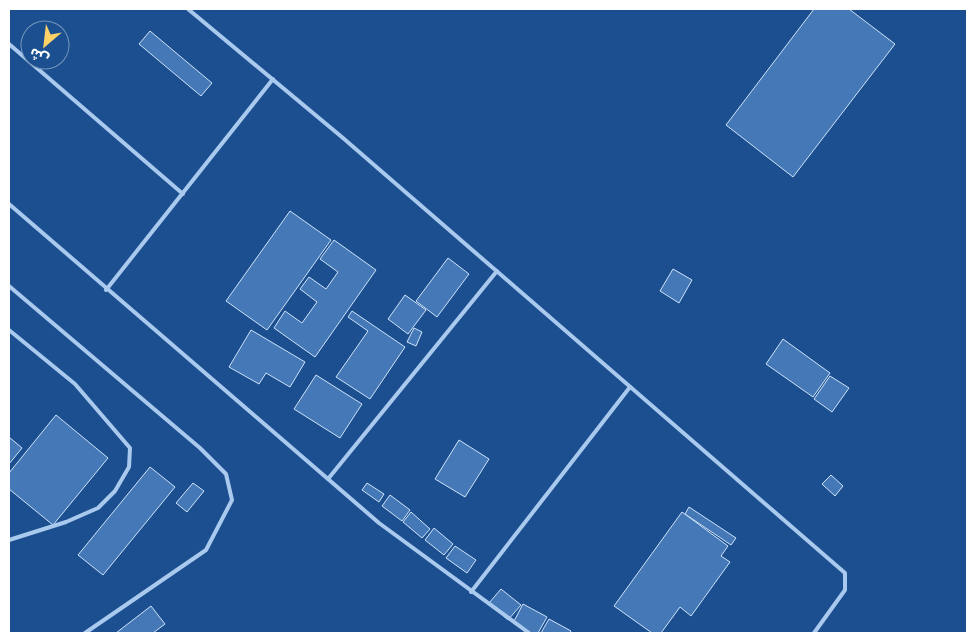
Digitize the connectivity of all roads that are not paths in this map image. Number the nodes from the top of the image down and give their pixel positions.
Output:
1 (188, 9) edge
2 (9, 44) edge
3 (273, 79) junction
4 (182, 194) junction
5 (9, 204) edge
6 (497, 271) junction
7 (9, 286) edge
8 (106, 290) junction
9 (9, 330) edge
10 (630, 387) junction
11 (328, 479) junction
12 (9, 540) edge
13 (471, 592) junction
14 (85, 633) edge
15 (529, 633) edge
16 (814, 633) edge

1 - 3 lane
2 - 4 lane
3 - 4 lane
3 - 6 lane
4 - 8 lane
5 - 8 lane
6 - 10 lane
6 - 11 lane
7 - 14 lane
8 - 11 lane
9 - 12 lane
10 - 13 lane
10 - 16 lane
11 - 13 lane
13 - 15 lane

